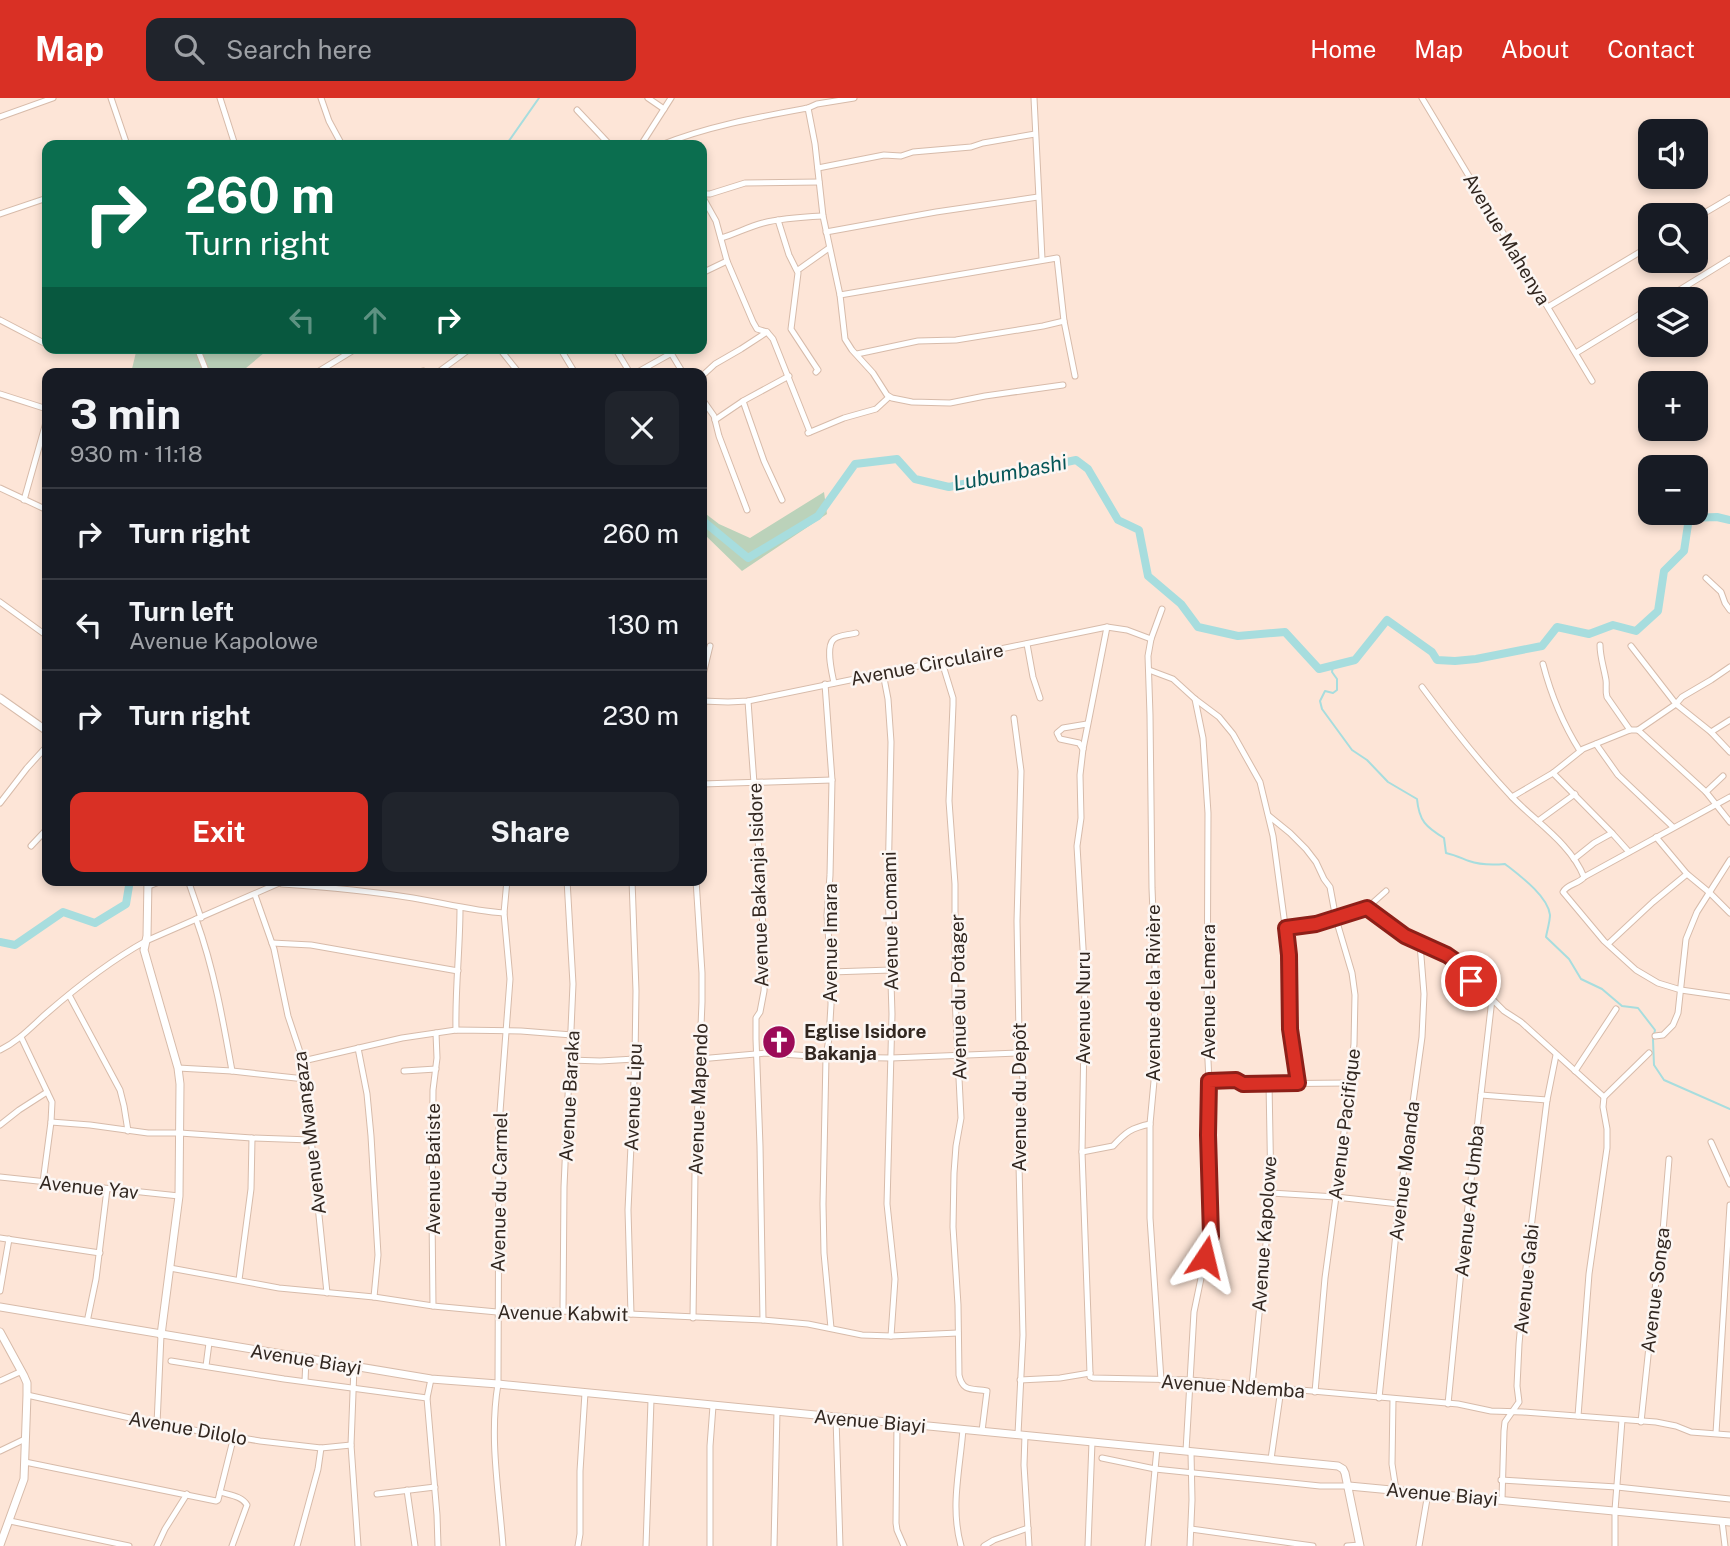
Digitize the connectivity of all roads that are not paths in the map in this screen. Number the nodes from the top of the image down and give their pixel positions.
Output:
1 (53, 98) edge
2 (111, 98) edge
3 (220, 98) edge
4 (321, 98) edge
5 (648, 98) edge
6 (671, 98) edge
7 (854, 98) edge
8 (1034, 98) edge
9 (1422, 98) edge
10 (817, 101) edge
11 (808, 108) junction
12 (664, 109) junction
13 (577, 110) dead end
14 (0, 117) edge
15 (1035, 134) junction
16 (125, 140) edge
17 (233, 140) edge
18 (339, 140) edge
19 (605, 140) edge
20 (644, 140) edge
21 (674, 140) edge
22 (818, 168) junction
23 (819, 182) junction
24 (707, 194) edge
25 (1038, 197) junction
26 (1730, 198) edge
27 (42, 200) edge
28 (707, 204) edge
29 (1708, 211) edge
30 (0, 214) edge
31 (823, 216) junction
32 (778, 220) junction
33 (826, 232) junction
34 (721, 238) junction
35 (829, 248) junction
36 (1638, 253) edge
37 (1042, 259) junction
38 (1730, 259) edge
39 (727, 261) junction
40 (798, 270) junction
41 (707, 271) edge
42 (1684, 287) edge
43 (840, 295) junction
44 (1548, 307) junction
45 (1638, 315) edge
46 (0, 320) edge
47 (1064, 321) junction
48 (767, 332) junction
49 (42, 342) edge
50 (1576, 353) junction
51 (199, 354) edge
52 (348, 354) edge
53 (464, 354) edge
54 (504, 354) edge
55 (664, 354) edge
56 (858, 354) junction
57 (205, 368) dead end
58 (324, 368) edge
59 (449, 368) edge
60 (515, 368) edge
61 (644, 368) edge
62 (707, 371) edge
63 (816, 372) dead end
64 (789, 376) junction
65 (1074, 376) dead end
66 (1592, 381) dead end
67 (1063, 385) dead end
68 (0, 394) edge
69 (889, 397) junction
70 (743, 401) junction
71 (707, 405) edge
72 (42, 407) edge
73 (715, 420) junction
74 (42, 437) edge
75 (0, 488) edge
76 (24, 500) junction
77 (782, 500) dead end
78 (42, 508) edge
79 (747, 510) dead end
80 (1706, 578) dead end
81 (0, 602) edge
82 (1162, 609) dead end
83 (1730, 610) edge
84 (1107, 627) junction
85 (42, 632) edge
86 (856, 634) dead end
87 (1151, 639) junction
88 (1027, 644) junction
89 (1600, 645) dead end
90 (710, 646) dead end
91 (1631, 646) dead end
92 (707, 658) edge
93 (942, 662) junction
94 (1543, 664) dead end
95 (1730, 667) edge
96 (1149, 670) junction
97 (883, 673) junction
98 (834, 683) junction
99 (825, 684) junction
100 (1422, 687) dead end
101 (0, 698) edge
102 (1040, 698) dead end
103 (1195, 699) junction
104 (707, 701) edge
105 (748, 701) junction
106 (1676, 704) junction
107 (1014, 718) dead end
108 (1730, 720) edge
109 (1087, 724) junction
110 (42, 727) edge
111 (1630, 730) junction
112 (1638, 730) junction
113 (1711, 732) junction
114 (1595, 744) junction
115 (1083, 749) junction
116 (1580, 751) junction
117 (42, 752) edge
118 (1730, 752) edge
119 (1553, 772) junction
120 (1723, 776) dead end
121 (832, 780) junction
122 (707, 784) edge
123 (755, 784) junction
124 (1706, 792) junction
125 (1575, 794) junction
126 (1512, 797) junction
127 (1730, 797) edge
128 (0, 803) edge
129 (1717, 806) junction
130 (1269, 816) junction
131 (1538, 821) junction
132 (1730, 822) edge
133 (1673, 827) junction
134 (1612, 833) junction
135 (42, 835) edge
136 (1656, 837) junction
137 (32, 846) dead end
138 (1629, 852) junction
139 (1574, 859) junction
140 (1730, 860) edge
141 (1687, 874) junction
142 (1584, 877) junction
143 (149, 886) edge
144 (190, 886) edge
145 (275, 886) edge
146 (307, 886) edge
147 (506, 886) edge
148 (567, 886) edge
149 (632, 886) edge
150 (696, 886) edge
151 (1386, 891) dead end
152 (1710, 893) junction
153 (255, 895) junction
154 (460, 908) junction
155 (1367, 908) junction
156 (504, 913) junction
157 (1730, 913) edge
158 (199, 919) junction
159 (1335, 919) junction
160 (1286, 928) junction
161 (146, 941) junction
162 (272, 943) junction
163 (1420, 944) junction
164 (1608, 944) junction
165 (891, 970) junction
166 (458, 971) junction
167 (831, 972) junction
168 (1681, 989) junction
169 (69, 995) junction
170 (1730, 997) edge
171 (1492, 999) junction
172 (1616, 1009) dead end
173 (456, 1030) junction
174 (436, 1032) junction
175 (506, 1032) junction
176 (572, 1035) junction
177 (1656, 1036) dead end
178 (21, 1037) junction
179 (358, 1048) junction
180 (0, 1050) edge
181 (1020, 1053) junction
182 (1649, 1053) dead end
183 (756, 1054) junction
184 (957, 1055) junction
185 (1556, 1055) junction
186 (826, 1057) junction
187 (891, 1058) junction
188 (635, 1059) junction
189 (699, 1059) junction
190 (570, 1060) junction
191 (303, 1061) junction
192 (178, 1068) junction
193 (436, 1069) junction
194 (232, 1071) junction
195 (404, 1071) dead end
196 (1575, 1071) junction
197 (305, 1079) junction
198 (1209, 1081) junction
199 (1269, 1083) junction
200 (1298, 1083) junction
201 (1349, 1083) junction
202 (47, 1092) junction
203 (1481, 1095) junction
204 (1605, 1097) junction
205 (1547, 1100) junction
206 (51, 1122) junction
207 (1150, 1124) junction
208 (0, 1125) edge
209 (128, 1131) junction
210 (180, 1133) junction
211 (253, 1138) junction
212 (311, 1140) junction
213 (1711, 1142) dead end
214 (1082, 1152) junction
215 (1668, 1159) dead end
216 (0, 1177) edge
217 (43, 1182) junction
218 (1730, 1184) edge
219 (107, 1189) junction
220 (1271, 1193) junction
221 (179, 1196) junction
222 (1336, 1197) junction
223 (1399, 1204) junction
224 (1730, 1205) edge
225 (0, 1238) edge
226 (9, 1239) junction
227 (100, 1253) junction
228 (170, 1268) junction
229 (239, 1280) junction
230 (0, 1291) edge
231 (327, 1293) junction
232 (374, 1297) junction
233 (1727, 1305) edge
234 (433, 1306) junction
235 (0, 1307) edge
236 (563, 1311) junction
237 (497, 1312) junction
238 (631, 1314) junction
239 (693, 1318) junction
240 (763, 1320) junction
241 (87, 1322) junction
242 (831, 1328) junction
243 (0, 1332) edge
244 (958, 1333) junction
245 (161, 1335) junction
246 (891, 1336) junction
247 (209, 1343) junction
248 (306, 1359) junction
249 (171, 1361) dead end
250 (206, 1366) junction
251 (354, 1367) junction
252 (22, 1371) junction
253 (1090, 1373) junction
254 (431, 1379) junction
255 (1020, 1380) junction
256 (1161, 1380) junction
257 (1190, 1380) junction
258 (0, 1381) edge
259 (305, 1381) junction
260 (498, 1384) junction
261 (1252, 1385) junction
262 (352, 1387) junction
263 (1281, 1389) junction
264 (1315, 1392) junction
265 (585, 1393) junction
266 (27, 1395) junction
267 (428, 1398) junction
268 (1379, 1398) junction
269 (1393, 1399) junction
270 (651, 1400) junction
271 (1448, 1404) junction
272 (713, 1406) junction
273 (776, 1411) junction
274 (1512, 1412) junction
275 (1578, 1416) junction
276 (836, 1418) junction
277 (1622, 1420) junction
278 (1641, 1422) junction
279 (897, 1423) junction
280 (157, 1424) junction
281 (963, 1429) junction
282 (982, 1431) junction
283 (1716, 1433) junction
284 (1021, 1435) junction
285 (1730, 1435) edge
286 (234, 1436) junction
287 (25, 1439) junction
288 (1092, 1442) junction
289 (351, 1446) junction
290 (321, 1448) junction
291 (1157, 1448) junction
292 (0, 1451) edge
293 (1189, 1451) junction
294 (1102, 1458) dead end
295 (1271, 1459) junction
296 (25, 1462) junction
297 (1155, 1469) junction
298 (1191, 1472) junction
299 (1502, 1480) junction
300 (1349, 1486) junction
301 (1617, 1487) junction
302 (435, 1488) junction
303 (407, 1490) junction
304 (1396, 1490) junction
305 (220, 1492) junction
306 (1429, 1493) junction
307 (187, 1494) junction
308 (377, 1494) dead end
309 (1502, 1499) junction
310 (1730, 1499) edge
311 (1615, 1510) junction
312 (10, 1521) junction
313 (1726, 1522) edge
314 (1028, 1528) junction
315 (1191, 1529) junction
316 (3, 1531) edge
317 (0, 1545) edge
318 (1360, 1545) edge
319 (130, 1546) edge
320 (157, 1546) edge
321 (232, 1546) edge
322 (297, 1546) edge
323 (358, 1546) edge
324 (415, 1546) edge
325 (438, 1546) edge
326 (503, 1546) edge
327 (578, 1546) edge
328 (646, 1546) edge
329 (710, 1546) edge
330 (774, 1546) edge
331 (841, 1546) edge
332 (904, 1546) edge
333 (961, 1546) edge
334 (984, 1546) edge
335 (1029, 1546) edge
336 (1088, 1546) edge
337 (1148, 1546) edge
338 (1189, 1546) edge
339 (1313, 1546) edge
340 (1347, 1546) edge
341 (1419, 1546) edge
342 (1615, 1546) edge
343 (1725, 1546) edge

1 - 14 street
2 - 16 street
3 - 17 street
4 - 18 street
5 - 12 street
6 - 12 street
7 - 10 street
8 - 15 street
9 - 44 street, Avenue Mahenya
10 - 11 street
11 - 21 street
11 - 22 street
12 - 20 street
13 - 19 street
15 - 22 street
15 - 25 street
22 - 23 street
23 - 24 street
23 - 31 street
25 - 33 street
25 - 37 street
26 - 29 street
27 - 30 street
28 - 34 street
31 - 32 street
31 - 33 street
32 - 34 street
32 - 40 street
33 - 35 street
34 - 39 street
35 - 40 street
35 - 43 street
36 - 44 street
37 - 43 street
37 - 47 street
38 - 42 street
39 - 41 street
39 - 48 street
40 - 63 street
43 - 56 street
44 - 50 street, Avenue Mahenya
45 - 50 street
46 - 49 street
47 - 56 street
47 - 65 street
48 - 62 street
48 - 64 street
50 - 66 street, Avenue Mahenya
51 - 57 street
52 - 58 street
53 - 59 street
54 - 60 street
55 - 61 street
56 - 69 street
64 - 69 street
64 - 70 street
67 - 69 street
68 - 72 street
70 - 73 street
70 - 77 street
71 - 73 street
73 - 79 street
74 - 76 street
75 - 76 street
76 - 78 street
80 - 83 street
81 - 85 street
82 - 87 street, Avenue de la Rivière
84 - 87 street, Avenue Circulaire
84 - 88 street, Avenue Circulaire
84 - 109 street
86 - 98 street
87 - 96 street, Avenue de la Rivière
88 - 93 street, Avenue Circulaire
88 - 102 street
89 - 111 street
90 - 92 street
91 - 106 street
93 - 97 street, Avenue Circulaire
93 - 184 street, Avenue du Potager
94 - 116 street
95 - 106 street
96 - 103 street
96 - 207 street, Avenue de la Rivière
97 - 98 street, Avenue Circulaire
97 - 165 street, Avenue Lomami
98 - 99 street, Avenue Circulaire
99 - 105 street, Avenue Circulaire
99 - 121 street, Avenue Imara
100 - 126 street
101 - 110 street
103 - 130 street
103 - 198 street, Avenue Lemera
104 - 105 street, Avenue Circulaire
105 - 123 street, Avenue Bakanja Isidore
106 - 112 street
106 - 113 street
107 - 181 street, Avenue du Depôt
108 - 113 street
109 - 115 street, Avenue Nuru
109 - 115 street
111 - 112 street
111 - 114 street
112 - 124 street
113 - 118 street
114 - 116 street
114 - 133 street
115 - 214 street, Avenue Nuru
116 - 119 street
117 - 128 street
119 - 125 street
119 - 126 street
120 - 124 street
121 - 123 street
121 - 167 street, Avenue Imara
122 - 123 street
123 - 183 street, Avenue Bakanja Isidore
124 - 129 street
125 - 131 street
125 - 134 street
126 - 131 street
127 - 129 street
129 - 132 street
129 - 133 street
130 - 159 street, Avenue Pacifique
130 - 160 street
131 - 139 street
133 - 136 street
134 - 138 street
134 - 139 street
135 - 137 street
136 - 138 street
136 - 141 street
138 - 142 street
139 - 142 street
140 - 152 street
141 - 152 street
141 - 164 street
142 - 164 street
143 - 161 street
144 - 158 street
145 - 153 street
146 - 154 street
147 - 156 street, Avenue du Carmel
148 - 176 street, Avenue Baraka
149 - 188 street, Avenue Lipu
150 - 189 street, Avenue Mapendo
151 - 155 street
152 - 157 street
152 - 168 street
153 - 158 street
153 - 162 street, Avenue Mwangaza
154 - 156 street
154 - 166 street
155 - 159 street
155 - 163 street
156 - 175 street, Avenue du Carmel
158 - 161 street
158 - 194 street
159 - 160 street
159 - 201 street, Avenue Pacifique
160 - 200 street
161 - 169 street
161 - 192 street
162 - 166 street
162 - 191 street, Avenue Mwangaza
163 - 171 street
163 - 223 street, Avenue Moanda
164 - 168 street
165 - 167 street
165 - 187 street, Avenue Lomami
166 - 173 street
167 - 186 street, Avenue Imara
168 - 170 street
168 - 177 street
169 - 178 street
169 - 209 street
171 - 185 street
171 - 203 street, Avenue AG Umba
172 - 196 street
173 - 174 street
173 - 175 street
174 - 179 street
174 - 193 street, Avenue Batiste
175 - 176 street
175 - 237 street, Avenue du Carmel
176 - 190 street, Avenue Baraka
178 - 180 street
178 - 202 street
179 - 191 street
179 - 232 street
181 - 184 street
181 - 255 street, Avenue du Depôt
182 - 204 street
183 - 186 street
183 - 189 street
183 - 240 street, Avenue Bakanja Isidore
184 - 187 street
184 - 244 street, Avenue du Potager
185 - 196 street
185 - 205 street, Avenue Gabi
186 - 187 street
186 - 242 street, Avenue Imara
187 - 246 street, Avenue Lomami
188 - 190 street
188 - 238 street, Avenue Lipu
189 - 239 street, Avenue Mapendo
190 - 236 street, Avenue Baraka
191 - 197 street, Avenue Mwangaza
192 - 194 street
192 - 210 street
193 - 195 street
193 - 234 street, Avenue Batiste
194 - 197 street
196 - 204 street
197 - 212 street, Avenue Mwangaza
198 - 199 street
198 - 257 street, Avenue Lemera
199 - 200 street
199 - 220 street, Avenue Kapolowe
200 - 201 street
201 - 222 street, Avenue Pacifique
202 - 206 street
202 - 208 street
203 - 205 street
203 - 271 street, Avenue AG Umba
204 - 275 street
205 - 274 street, Avenue Gabi
206 - 209 street
206 - 217 street
207 - 214 street
207 - 256 street, Avenue de la Rivière
209 - 210 street
210 - 211 street
210 - 221 street
211 - 212 street
211 - 229 street
212 - 231 street, Avenue Mwangaza
213 - 218 street
214 - 253 street, Avenue Nuru
215 - 278 street, Avenue Songa
216 - 217 street, Avenue Yav
217 - 219 street, Avenue Yav
219 - 221 street, Avenue Yav
219 - 227 street
220 - 222 street
220 - 261 street, Avenue Kapolowe
221 - 228 street
222 - 223 street
222 - 264 street, Avenue Pacifique
223 - 268 street, Avenue Moanda
224 - 233 street
225 - 226 street
226 - 227 street
226 - 230 street
227 - 241 street
228 - 229 street, Avenue Kabwit
228 - 245 street
229 - 231 street, Avenue Kabwit
231 - 232 street, Avenue Kabwit
232 - 234 street, Avenue Kabwit
233 - 283 street
234 - 237 street, Avenue Kabwit
235 - 241 street, Avenue Biayi
236 - 237 street, Avenue Kabwit
236 - 238 street, Avenue Kabwit
237 - 260 street, Avenue du Carmel
238 - 239 street, Avenue Kabwit
239 - 240 street, Avenue Kabwit
240 - 242 street, Avenue Kabwit
241 - 245 street, Avenue Biayi
242 - 246 street, Avenue Kabwit
243 - 252 street
244 - 246 street, Avenue Kabwit
244 - 282 street, Avenue du Potager
245 - 247 street, Avenue Biayi
245 - 280 street
247 - 248 street, Avenue Biayi
247 - 250 street
248 - 251 street, Avenue Biayi
248 - 259 street
249 - 250 street
250 - 259 street
251 - 254 street, Avenue Biayi
251 - 262 street
252 - 258 street
252 - 266 street
253 - 255 street, Avenue Ndemba
253 - 256 street, Avenue Ndemba
254 - 260 street, Avenue Biayi
254 - 267 street
255 - 284 street, Avenue du Depôt
256 - 257 street, Avenue Ndemba
257 - 261 street, Avenue Ndemba
257 - 293 street, Avenue Lemera
259 - 262 street
260 - 265 street, Avenue Biayi
260 - 326 street, Avenue du Carmel
261 - 263 street, Avenue Ndemba
262 - 267 street
262 - 289 street
263 - 264 street, Avenue Ndemba
263 - 295 street
264 - 268 street, Avenue Ndemba
265 - 270 street, Avenue Biayi
265 - 327 street
266 - 280 street, Avenue Dilolo
266 - 287 street
267 - 302 street
268 - 269 street, Avenue Ndemba
269 - 271 street, Avenue Ndemba
269 - 304 street
270 - 272 street, Avenue Biayi
270 - 328 street
271 - 274 street, Avenue Ndemba
272 - 273 street, Avenue Biayi
272 - 329 street
273 - 276 street, Avenue Biayi
273 - 330 street
274 - 275 street, Avenue Ndemba
274 - 299 street, Avenue Gabi
275 - 277 street, Avenue Ndemba
276 - 279 street, Avenue Biayi
276 - 331 street
277 - 278 street, Avenue Ndemba
277 - 301 street
278 - 283 street, Avenue Ndemba
279 - 281 street, Avenue Biayi
279 - 332 street
280 - 286 street, Avenue Dilolo
281 - 282 street, Avenue Biayi
281 - 333 street
282 - 284 street, Avenue Biayi
283 - 285 street, Avenue Ndemba
284 - 288 street, Avenue Biayi
284 - 314 street, Avenue du Depôt
286 - 290 street, Avenue Dilolo
286 - 305 street
287 - 292 street
287 - 296 street
288 - 291 street, Avenue Biayi
288 - 336 street
289 - 290 street, Avenue Dilolo
289 - 323 street
290 - 322 street
291 - 293 street, Avenue Biayi
291 - 297 street
293 - 295 street, Avenue Biayi
293 - 298 street, Avenue Lemera
294 - 297 street
295 - 300 street, Avenue Biayi
296 - 307 street
296 - 312 street
297 - 298 street
297 - 337 street
298 - 300 street
298 - 315 street, Avenue Lemera
299 - 301 street
299 - 309 street, Avenue Gabi
300 - 304 street, Avenue Biayi
300 - 318 street
301 - 310 street
301 - 311 street
302 - 303 street
302 - 325 street
303 - 308 street
303 - 324 street
304 - 306 street, Avenue Biayi
305 - 307 street
305 - 321 street
306 - 309 street, Avenue Biayi
306 - 341 street
307 - 320 street
309 - 311 street, Avenue Biayi
311 - 313 street, Avenue Biayi
311 - 342 street
312 - 316 street
312 - 319 street
313 - 343 street
314 - 334 street
314 - 335 street, Avenue du Depôt
315 - 338 street, Avenue Lemera
315 - 339 street
316 - 317 street
318 - 340 street

